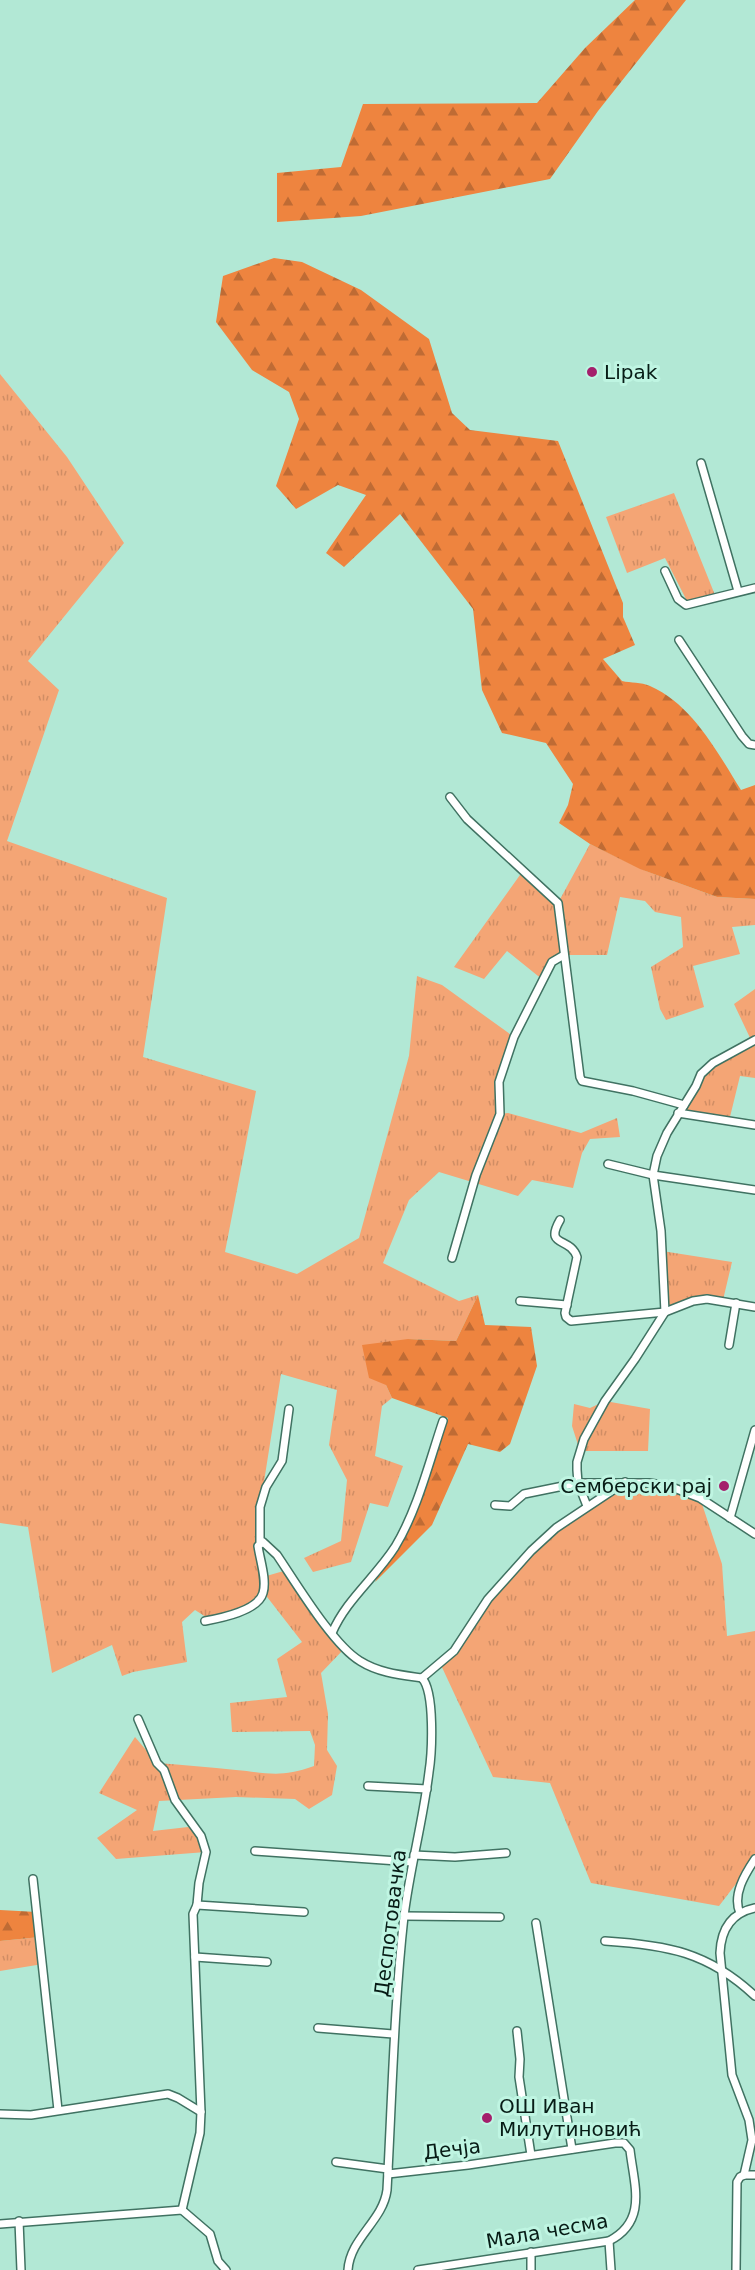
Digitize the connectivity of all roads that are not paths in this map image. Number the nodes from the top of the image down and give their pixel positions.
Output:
1 (701, 463) dead end
2 (665, 571) dead end
3 (755, 588) edge
4 (738, 591) junction
5 (679, 640) dead end
6 (755, 745) edge
7 (450, 797) dead end
8 (564, 955) junction
9 (755, 1040) edge
10 (684, 1105) junction
11 (678, 1113) junction
12 (755, 1125) edge
13 (608, 1164) dead end
14 (652, 1174) junction
15 (755, 1190) edge
16 (560, 1220) dead end
17 (452, 1258) dead end
18 (520, 1301) dead end
19 (736, 1303) junction
20 (567, 1305) junction
21 (755, 1306) edge
22 (665, 1312) junction
23 (729, 1345) dead end
24 (289, 1409) dead end
25 (443, 1421) dead end
26 (755, 1430) edge
27 (625, 1482) junction
28 (578, 1483) junction
29 (495, 1505) dead end
30 (587, 1506) junction
31 (730, 1518) junction
32 (755, 1534) edge
33 (260, 1542) junction
34 (205, 1621) dead end
35 (332, 1633) junction
36 (423, 1678) junction
37 (138, 1719) dead end
38 (368, 1786) dead end
39 (427, 1789) junction
40 (255, 1851) dead end
41 (506, 1853) dead end
42 (413, 1858) junction
43 (755, 1859) edge
44 (33, 1879) dead end
45 (197, 1905) junction
46 (755, 1908) edge
47 (304, 1912) dead end
48 (740, 1913) junction
49 (404, 1916) junction
50 (500, 1917) dead end
51 (536, 1923) dead end
52 (605, 1941) dead end
53 (195, 1957) junction
54 (267, 1962) dead end
55 (720, 1968) junction
56 (755, 1996) edge
57 (318, 2028) dead end
58 (518, 2031) dead end
59 (393, 2034) junction
60 (58, 2110) junction
61 (201, 2112) junction
62 (0, 2114) edge
63 (626, 2144) joint
64 (572, 2149) junction
65 (531, 2155) junction
66 (336, 2163) dead end
67 (388, 2171) junction
68 (744, 2175) junction
69 (755, 2175) edge
70 (182, 2210) junction
71 (20, 2221) junction
72 (0, 2224) edge
73 (609, 2241) junction
74 (531, 2252) junction
75 (455, 2266) edge
76 (21, 2270) edge
77 (226, 2270) edge
78 (348, 2270) edge
79 (418, 2270) edge
80 (531, 2270) edge
81 (610, 2270) edge
82 (736, 2270) edge

1 - 4 street
2 - 4 street
3 - 4 street
5 - 6 street
7 - 8 street
8 - 10 street
8 - 17 street
9 - 10 street
10 - 11 street
11 - 12 street
11 - 14 street
13 - 14 street
14 - 15 street
14 - 22 street
16 - 20 street
18 - 20 street
19 - 21 street
19 - 22 street
19 - 23 street
20 - 22 street
22 - 28 street
24 - 33 street
25 - 35 street
26 - 31 street
27 - 28 street
27 - 30 street
27 - 31 street
28 - 29 street
28 - 30 street
30 - 36 street
31 - 32 street
33 - 34 street
33 - 35 street
35 - 36 street
36 - 39 street, Деспотовачка
37 - 45 street
38 - 39 street
39 - 42 street, Деспотовачка
40 - 42 street
41 - 42 street
42 - 49 street, Деспотовачка
43 - 48 street
44 - 60 street
45 - 47 street
45 - 53 street
46 - 48 street
48 - 55 street
49 - 50 street
49 - 59 street, Деспотовачка
51 - 64 street
52 - 55 street
53 - 54 street
53 - 61 street
55 - 56 street
55 - 68 street
57 - 59 street
58 - 65 street
59 - 67 street, Деспотовачка
60 - 61 street
60 - 62 street
61 - 70 street
63 - 64 street, Дечја
63 - 73 street, Мала чесма
64 - 65 street, Дечја
65 - 67 street, Дечја
66 - 67 street, Дечја
67 - 78 street, Деспотовачка
68 - 69 street
68 - 82 street
70 - 71 street
70 - 77 street
71 - 72 street
71 - 76 street
73 - 74 street, Мала чесма
73 - 81 street
74 - 75 street, Мала чесма
74 - 80 street
75 - 79 street, Мала чесма

